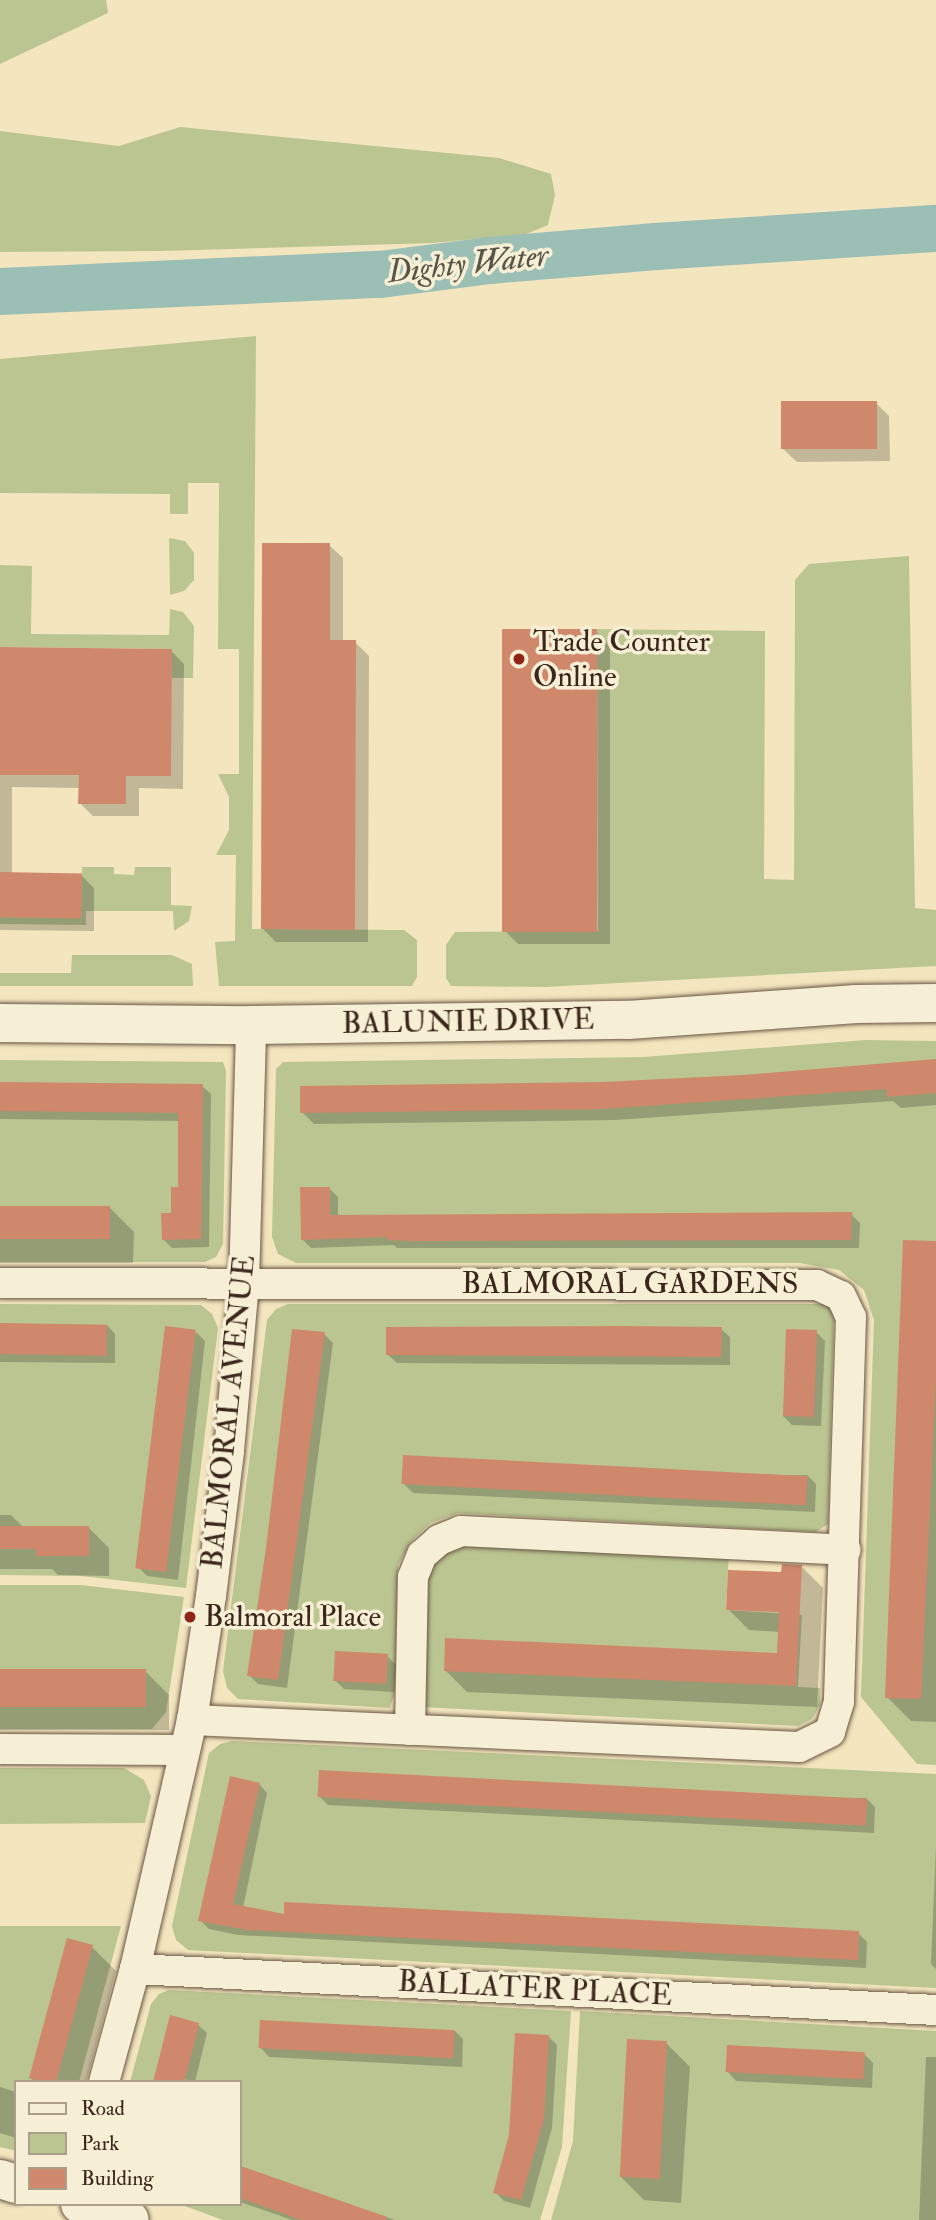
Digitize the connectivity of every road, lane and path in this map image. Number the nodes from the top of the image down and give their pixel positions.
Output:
1 (936, 1003) edge
2 (0, 1023) edge
3 (251, 1025) junction
4 (0, 1283) edge
5 (244, 1283) junction
6 (846, 1550) junction
7 (192, 1720) junction
8 (410, 1730) junction
9 (0, 1749) edge
10 (184, 1750) junction
11 (135, 1969) junction
12 (936, 2010) edge
13 (105, 2080) edge
14 (86, 2206) edge
15 (130, 2220) edge

1 - 3 street, BALUNIE DRIVE
2 - 3 street, BALUNIE DRIVE
3 - 5 street, BALMORAL AVENUE
4 - 5 street, BALMORAL GARDENS
5 - 6 street, BALMORAL GARDENS
5 - 7 street, BALMORAL AVENUE
6 - 8 street, BALMORAL GARDENS
6 - 8 street
7 - 8 street, BALMORAL GARDENS
7 - 10 street, BALMORAL AVENUE
9 - 10 street
10 - 11 street, BALMORAL AVENUE
11 - 12 street, BALLATER PLACE
11 - 13 street, BALMORAL AVENUE
14 - 15 street

